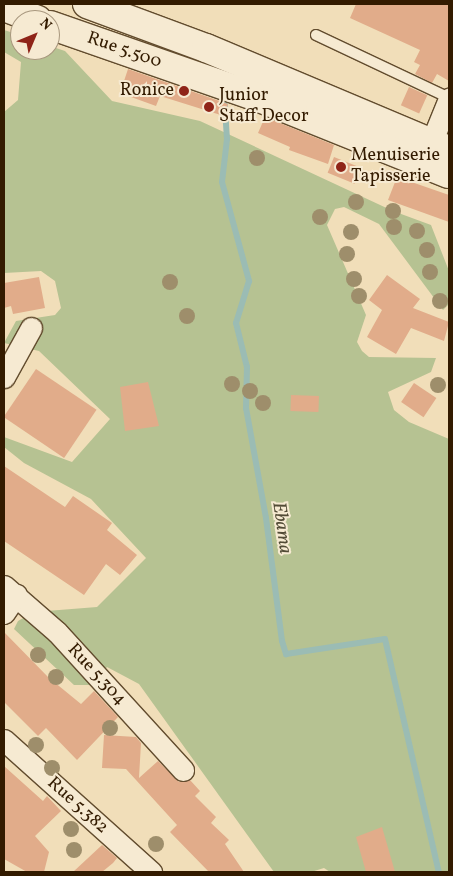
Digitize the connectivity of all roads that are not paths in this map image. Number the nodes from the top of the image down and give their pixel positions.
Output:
1 (87, 4) edge
2 (60, 28) edge
3 (316, 35) dead end
4 (449, 98) edge
5 (429, 142) edge
6 (449, 174) edge
7 (31, 328) dead end
8 (4, 377) edge
9 (10, 590) edge
10 (4, 613) edge
11 (4, 740) edge
12 (183, 770) dead end
13 (151, 872) edge

1 - 5 main road, Rue 5.500
2 - 6 main road, Rue 5.500
3 - 4 lane
4 - 5 street
7 - 8 street
9 - 10 street
9 - 12 street, Rue 5.304
11 - 13 street, Rue 5.382

